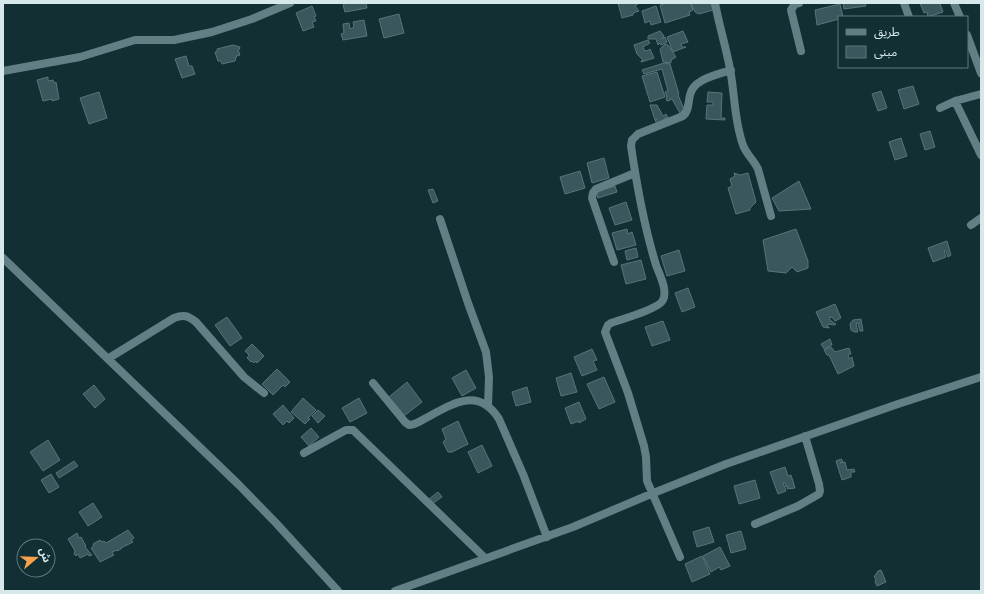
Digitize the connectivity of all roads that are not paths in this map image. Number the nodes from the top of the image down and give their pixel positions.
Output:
1 (290, 3) edge
2 (715, 3) edge
3 (799, 3) edge
4 (904, 3) edge
5 (954, 3) edge
6 (909, 16) edge
7 (960, 16) edge
8 (968, 38) edge
9 (801, 51) dead end
10 (731, 70) junction
11 (3, 71) edge
12 (981, 73) edge
13 (981, 94) edge
14 (955, 101) junction
15 (940, 108) dead end
16 (981, 155) edge
17 (635, 173) junction
18 (771, 216) dead end
19 (981, 218) edge
20 (440, 219) dead end
21 (971, 225) dead end
22 (3, 258) edge
23 (614, 262) dead end
24 (108, 358) junction
25 (981, 377) edge
26 (373, 383) dead end
27 (264, 393) dead end
28 (488, 406) junction
29 (805, 436) junction
30 (304, 453) dead end
31 (651, 494) junction
32 (755, 524) dead end
33 (547, 537) junction
34 (680, 557) dead end
35 (485, 558) junction
36 (338, 591) edge
37 (394, 591) edge

1 - 11 street
2 - 10 street
3 - 9 street
4 - 6 street
5 - 7 street
8 - 12 street
10 - 17 street
10 - 18 street
13 - 14 street
14 - 15 street
14 - 16 street
17 - 23 street
17 - 31 street
19 - 21 street
20 - 28 street
22 - 24 street
24 - 27 street
24 - 36 street
25 - 29 street
26 - 28 street
28 - 33 street
29 - 31 street
29 - 32 street
30 - 35 street
31 - 33 street
31 - 34 street
33 - 35 street
35 - 37 street

